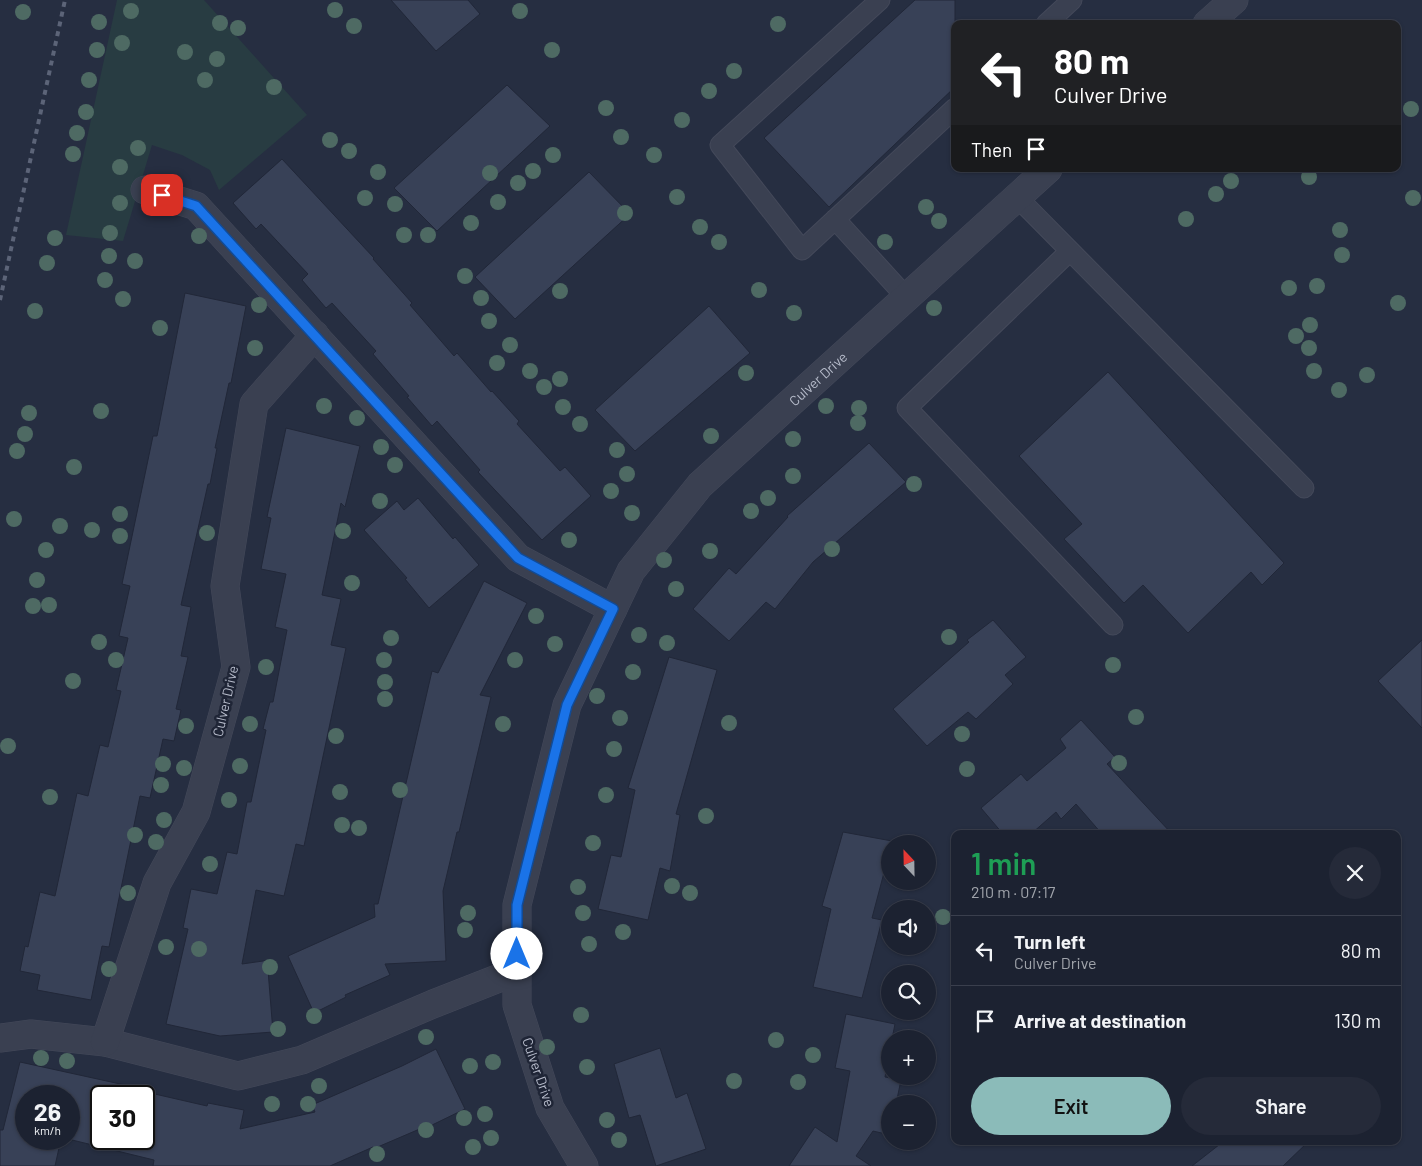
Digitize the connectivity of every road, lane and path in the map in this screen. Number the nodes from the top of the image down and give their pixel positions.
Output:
1 (880, 0) edge
2 (1072, 0) edge
3 (1234, 0) edge
4 (1050, 20) edge
5 (1212, 20) edge
6 (951, 112) edge
7 (1045, 172) edge
8 (145, 190) dead end
9 (1017, 197) junction
10 (835, 219) junction
11 (1070, 252) junction
12 (906, 297) junction
13 (314, 335) junction
14 (1304, 488) dead end
15 (613, 609) junction
16 (1113, 626) dead end
17 (517, 971) junction
18 (0, 1038) edge
19 (105, 1042) junction
20 (584, 1166) edge

1 - 10 lane
2 - 4 lane
3 - 5 street
6 - 10 lane
7 - 9 street, Culver Drive
8 - 13 street
9 - 11 lane
9 - 12 street, Culver Drive
10 - 12 lane
11 - 14 lane
11 - 16 lane
12 - 15 street, Culver Drive
13 - 15 street
13 - 19 street, Culver Drive
15 - 17 street, Culver Drive
17 - 19 street
17 - 20 street, Culver Drive
18 - 19 street

